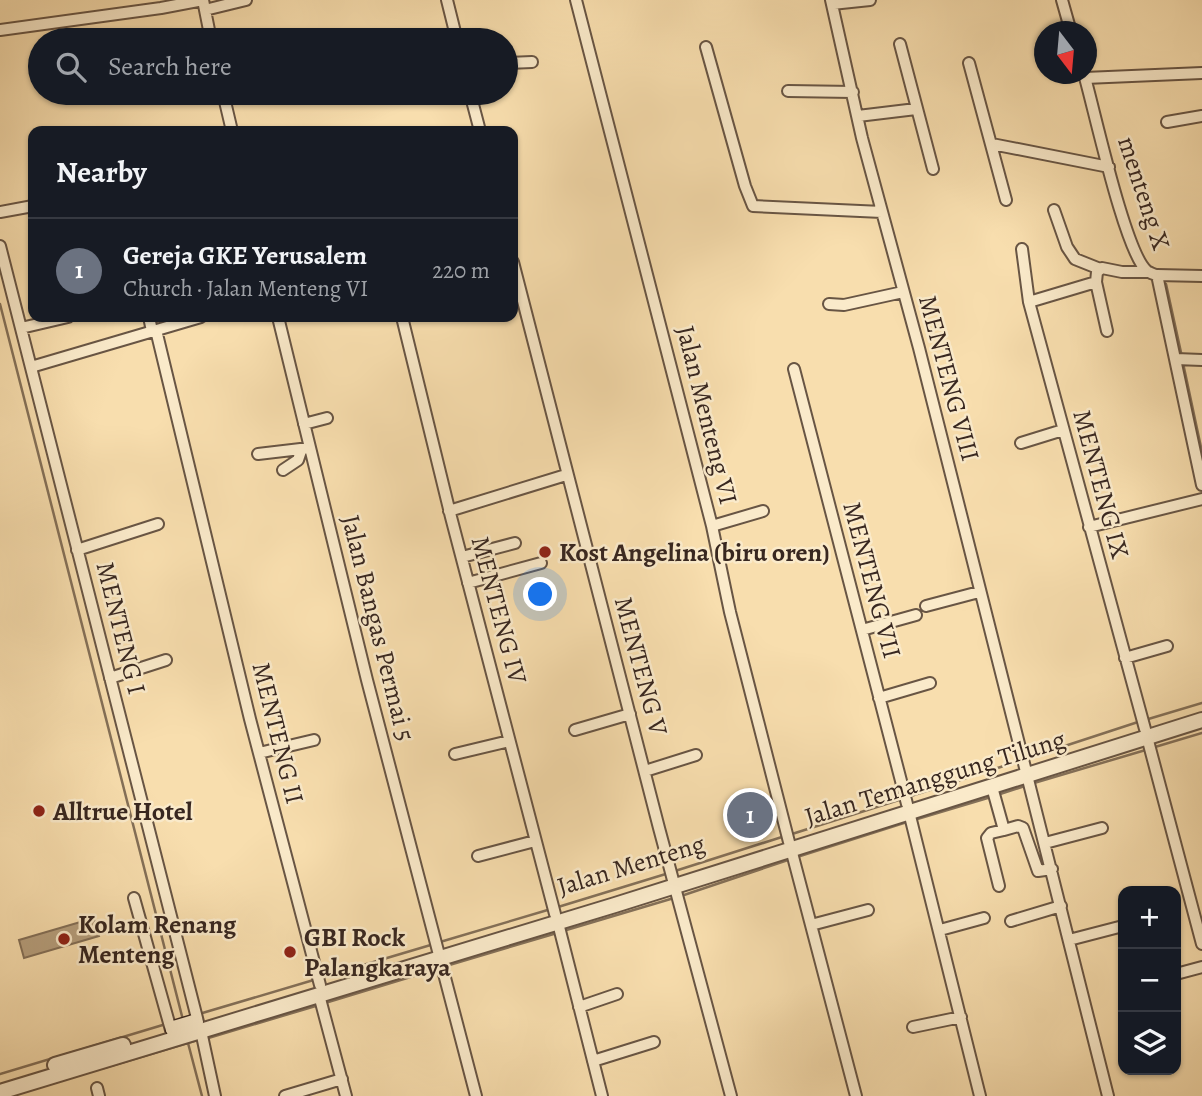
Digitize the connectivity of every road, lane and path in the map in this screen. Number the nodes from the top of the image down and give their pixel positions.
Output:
1 (246, 0) edge
2 (447, 0) edge
3 (576, 0) edge
4 (870, 0) edge
5 (1062, 0) edge
6 (831, 2) edge
7 (204, 5) edge
8 (1068, 21) edge
9 (209, 28) edge
10 (454, 28) edge
11 (0, 30) edge
12 (900, 44) dead end
13 (706, 47) dead end
14 (532, 62) dead end
15 (518, 63) edge
16 (969, 63) dead end
17 (1202, 73) edge
18 (1097, 76) edge
19 (1086, 84) edge
20 (788, 91) dead end
21 (853, 93) junction
22 (226, 105) edge
23 (473, 105) edge
24 (916, 109) junction
25 (858, 116) junction
26 (1202, 116) edge
27 (1167, 122) dead end
28 (231, 126) edge
29 (479, 126) edge
30 (992, 144) junction
31 (1109, 167) junction
32 (933, 169) dead end
33 (1006, 200) dead end
34 (28, 207) edge
35 (1054, 210) dead end
36 (0, 212) edge
37 (882, 212) junction
38 (0, 246) edge
39 (1022, 249) dead end
40 (1100, 269) junction
41 (1152, 274) junction
42 (1202, 276) edge
43 (518, 282) edge
44 (1096, 282) junction
45 (903, 292) junction
46 (1029, 302) junction
47 (829, 304) dead end
48 (47, 322) edge
49 (151, 322) edge
50 (183, 322) edge
51 (279, 322) edge
52 (403, 322) edge
53 (22, 328) junction
54 (154, 330) junction
55 (1107, 331) dead end
56 (1176, 359) junction
57 (1202, 360) edge
58 (31, 367) junction
59 (794, 369) dead end
60 (327, 418) dead end
61 (304, 424) junction
62 (1063, 430) junction
63 (1021, 443) dead end
64 (305, 449) junction
65 (258, 454) dead end
66 (283, 470) dead end
67 (566, 475) junction
68 (1202, 485) edge
69 (1202, 499) edge
70 (449, 511) junction
71 (763, 511) dead end
72 (158, 524) dead end
73 (712, 526) junction
74 (1089, 527) junction
75 (515, 542) dead end
76 (77, 550) junction
77 (462, 558) junction
78 (541, 563) dead end
79 (468, 583) junction
80 (979, 592) junction
81 (926, 606) dead end
82 (916, 615) dead end
83 (862, 630) junction
84 (1167, 646) dead end
85 (1125, 659) junction
86 (166, 660) dead end
87 (110, 678) junction
88 (930, 683) dead end
89 (880, 698) junction
90 (1202, 712) edge
91 (630, 714) junction
92 (1202, 720) edge
93 (575, 730) dead end
94 (1146, 733) junction
95 (314, 740) dead end
96 (509, 741) junction
97 (259, 753) junction
98 (456, 754) dead end
99 (696, 755) dead end
100 (645, 771) junction
101 (1027, 771) junction
102 (992, 787) junction
103 (908, 808) junction
104 (1102, 828) dead end
105 (1004, 830) junction
106 (535, 841) junction
107 (1045, 842) junction
108 (790, 846) junction
109 (478, 856) dead end
110 (1052, 869) junction
111 (674, 882) junction
112 (999, 886) dead end
113 (134, 898) dead end
114 (1061, 906) junction
115 (868, 910) dead end
116 (556, 918) junction
117 (984, 918) dead end
118 (1011, 921) dead end
119 (811, 925) junction
120 (1118, 927) edge
121 (940, 930) junction
122 (1069, 940) junction
123 (1202, 944) edge
124 (439, 954) junction
125 (1202, 967) edge
126 (1181, 973) edge
127 (320, 990) junction
128 (617, 994) dead end
129 (579, 1007) junction
130 (961, 1017) junction
131 (197, 1027) junction
132 (913, 1027) dead end
133 (174, 1032) junction
134 (654, 1042) dead end
135 (111, 1054) junction
136 (593, 1061) junction
137 (342, 1079) junction
138 (0, 1082) edge
139 (0, 1092) edge
140 (215, 1096) edge
141 (285, 1096) edge
142 (346, 1096) edge
143 (476, 1096) edge
144 (602, 1096) edge
145 (731, 1096) edge
146 (856, 1096) edge
147 (980, 1096) edge
148 (1108, 1096) edge

1 - 7 street
2 - 10 street
3 - 73 street, Jalan Menteng VI
4 - 6 street
5 - 8 street
6 - 21 street, MENTENG VIII
7 - 9 street
7 - 11 street
12 - 24 street
13 - 37 street
14 - 15 street
16 - 30 street
17 - 18 street
19 - 31 street, menteng X
20 - 21 street
21 - 25 street, MENTENG VIII
22 - 28 street
23 - 29 street
24 - 25 street
24 - 32 street
25 - 37 street, MENTENG VIII
26 - 27 street
30 - 31 street
30 - 33 street
31 - 41 street, menteng X
34 - 36 street
35 - 40 street
37 - 45 street, MENTENG VIII
38 - 53 street, MENTENG I
39 - 46 street, MENTENG IX
40 - 41 street
40 - 44 street
41 - 42 street
41 - 56 street, menteng X
43 - 67 street, MENTENG V
44 - 46 street
44 - 55 street
45 - 47 street
45 - 80 street, MENTENG VIII
46 - 62 street, MENTENG IX
48 - 53 street
49 - 54 street, MENTENG II
50 - 54 street
51 - 61 street, Jalan Bangas Permai 5
52 - 70 street, MENTENG IV
53 - 58 street, MENTENG I
54 - 58 street
54 - 97 street, MENTENG II
56 - 57 street
56 - 68 street, menteng X
58 - 76 street, MENTENG I
59 - 83 street, MENTENG VII
60 - 61 street
61 - 64 street, Jalan Bangas Permai 5
62 - 63 street
62 - 74 street, MENTENG IX
64 - 65 street
64 - 66 street
64 - 124 street, Jalan Bangas Permai 5
67 - 70 street
67 - 91 street, MENTENG V
69 - 74 street
70 - 77 street, MENTENG IV
71 - 73 street
72 - 76 street
73 - 108 street, Jalan Menteng VI
74 - 85 street, MENTENG IX
75 - 77 street
76 - 87 street, MENTENG I
77 - 79 street, MENTENG IV
78 - 79 street
79 - 96 street, MENTENG IV
80 - 81 street
80 - 101 street, MENTENG VIII
82 - 83 street
83 - 89 street, MENTENG VII
84 - 85 street
85 - 94 street, MENTENG IX
86 - 87 street
87 - 131 street, MENTENG I
88 - 89 street
89 - 103 street, MENTENG VII
90 - 94 street
91 - 93 street
91 - 100 street, MENTENG V
92 - 94 street, Jalan Temanggung Tilung
94 - 101 street, Jalan Temanggung Tilung
94 - 123 street, MENTENG IX
95 - 97 street
96 - 98 street
96 - 106 street, MENTENG IV
97 - 127 street, MENTENG II
99 - 100 street
100 - 111 street, MENTENG V
101 - 102 street, Jalan Temanggung Tilung
101 - 103 street
101 - 107 street, MENTENG VIII
102 - 103 street, Jalan Temanggung Tilung
102 - 105 street
103 - 108 street, Jalan Temanggung Tilung
103 - 121 street, MENTENG VII
104 - 107 street
105 - 110 street
105 - 112 street
106 - 109 street
106 - 116 street, MENTENG IV
107 - 110 street, MENTENG VIII
108 - 111 street, Jalan Temanggung Tilung
108 - 119 street, Jalan Menteng VI
110 - 114 street, MENTENG VIII
111 - 116 street, Jalan Temanggung Tilung
111 - 145 street, MENTENG V
113 - 133 street
114 - 118 street
114 - 122 street, MENTENG VIII
115 - 119 street
116 - 124 street, Jalan Temanggung Tilung
116 - 129 street, MENTENG IV
117 - 121 street
119 - 146 street, Jalan Menteng VI
120 - 122 street
121 - 130 street, MENTENG VII
122 - 148 street, MENTENG VIII
124 - 127 street, Jalan Temanggung Tilung
124 - 143 street, Jalan Bangas Permai 5
125 - 126 street
127 - 131 street, Jalan Temanggung Tilung
127 - 137 street, MENTENG II
128 - 129 street
129 - 136 street, MENTENG IV
130 - 132 street
130 - 147 street, MENTENG VII
131 - 133 main road, Jalan Temanggung Tilung
131 - 140 street, MENTENG I
133 - 135 street, Jalan Temanggung Tilung
134 - 136 street
135 - 138 street, Jalan Temanggung Tilung
135 - 139 street, Jalan Temanggung Tilung
136 - 144 street, MENTENG IV
137 - 141 street
137 - 142 street, MENTENG II

